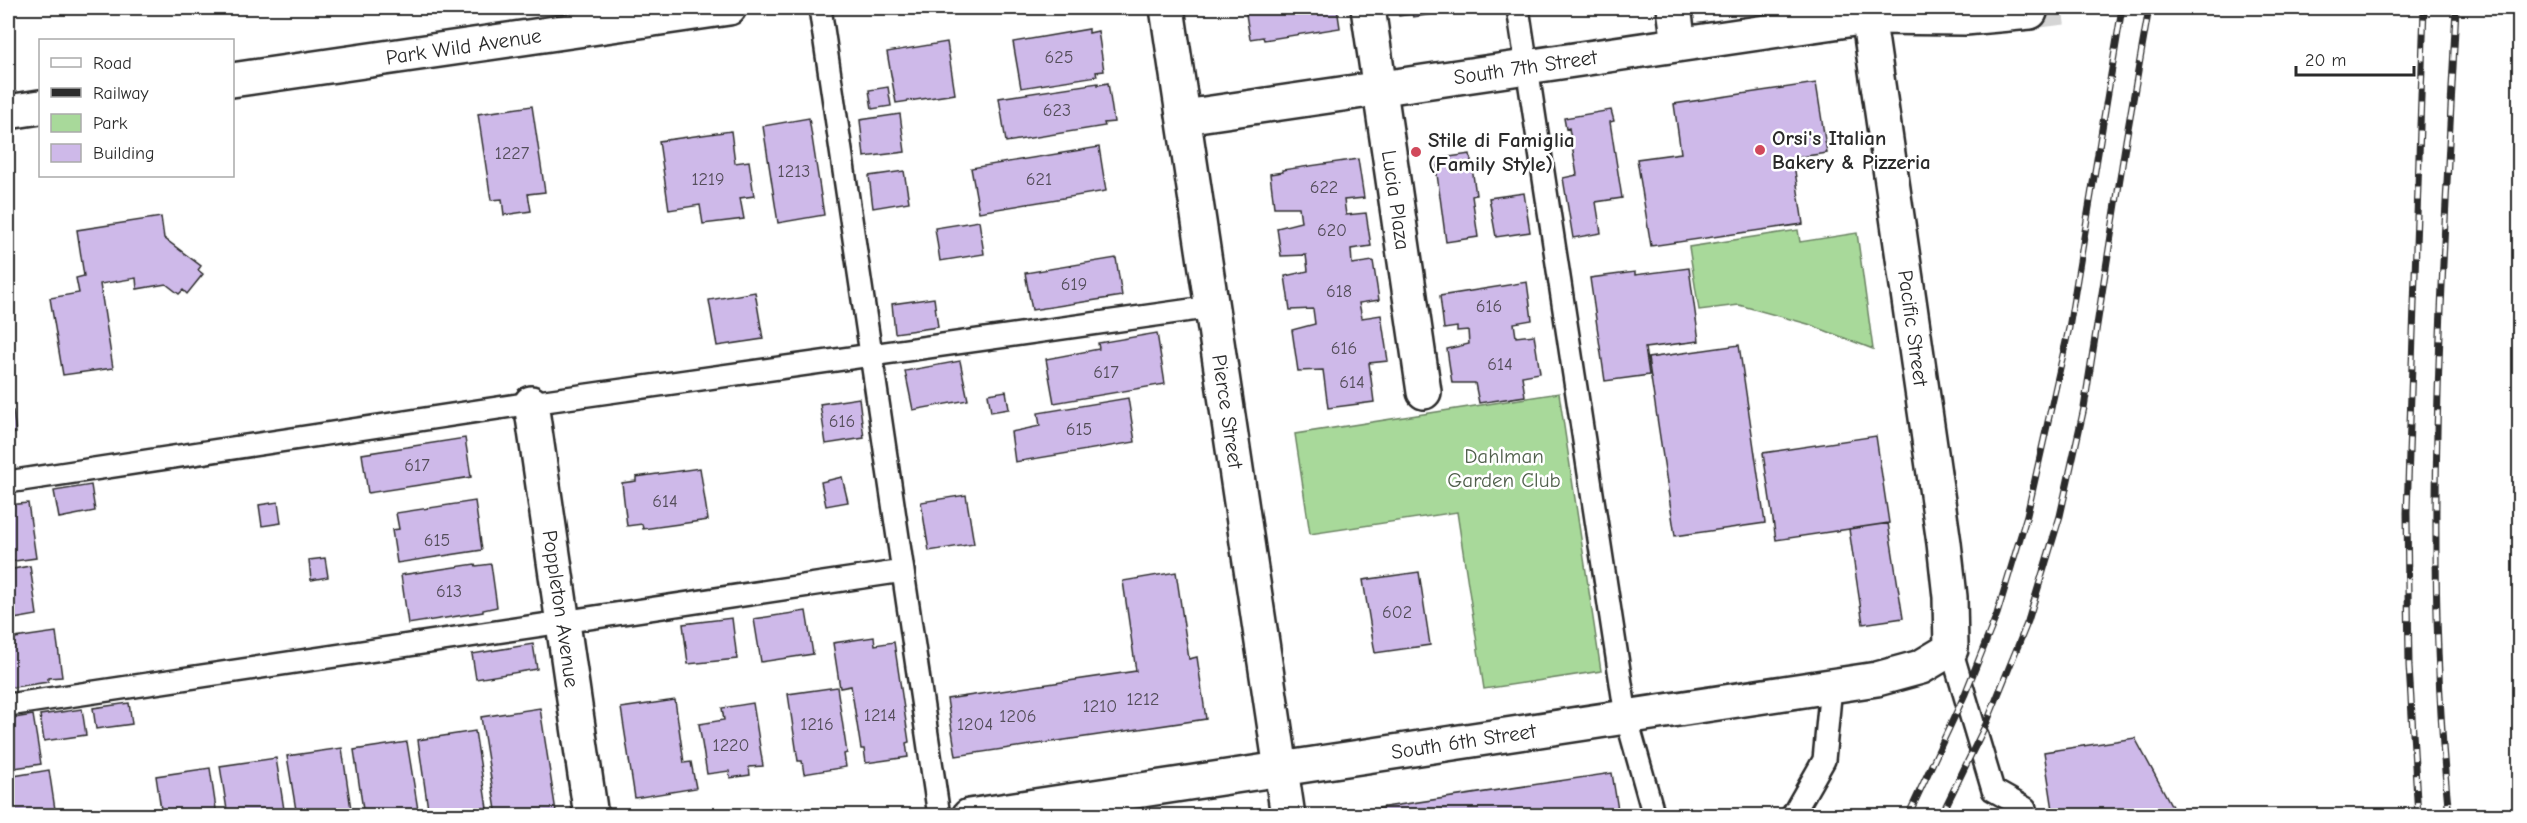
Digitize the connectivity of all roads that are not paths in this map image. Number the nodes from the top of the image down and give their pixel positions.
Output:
1 (729, 8) edge
2 (820, 8) edge
3 (1167, 8) edge
4 (1368, 8) edge
5 (1518, 8) edge
6 (1674, 8) edge
7 (1877, 11) edge
8 (2030, 12) dead end
9 (1679, 44) junction
10 (1527, 67) junction
11 (234, 80) edge
12 (1380, 89) junction
13 (39, 107) edge
14 (8, 112) edge
15 (1184, 117) junction
16 (1212, 307) junction
17 (872, 355) junction
18 (1424, 392) dead end
19 (531, 403) junction
20 (8, 482) edge
21 (903, 572) junction
22 (563, 621) junction
23 (1951, 649) junction
24 (1831, 686) junction
25 (8, 705) edge
26 (1626, 716) junction
27 (1281, 767) junction
28 (591, 816) edge
29 (939, 816) edge
30 (969, 816) edge
31 (1288, 816) edge
32 (1654, 816) edge
33 (1792, 816) edge
34 (2026, 816) edge

1 - 11 street, Park Wild Avenue
2 - 17 lane
3 - 15 street, Pierce Street
4 - 12 street, Lucia Plaza
5 - 10 lane
6 - 9 street
7 - 8 street, South 7th Street
7 - 9 street, South 7th Street
7 - 23 street, Pacific Street
9 - 10 street, South 7th Street
10 - 12 street, South 7th Street
10 - 26 lane
12 - 15 street, South 7th Street
12 - 18 street, Lucia Plaza
13 - 14 street
15 - 16 street, Pierce Street
16 - 17 lane
16 - 27 street, Pierce Street
17 - 19 lane
17 - 21 lane
19 - 20 lane
19 - 22 street, Poppleton Avenue
21 - 22 lane
21 - 29 lane
22 - 25 lane
22 - 28 street, Poppleton Avenue
23 - 24 street, South 6th Street
23 - 34 lane
24 - 26 street, South 6th Street
24 - 33 lane
26 - 27 street, South 6th Street
26 - 32 lane
27 - 30 street, South 6th Street
27 - 31 street, Pierce Street

